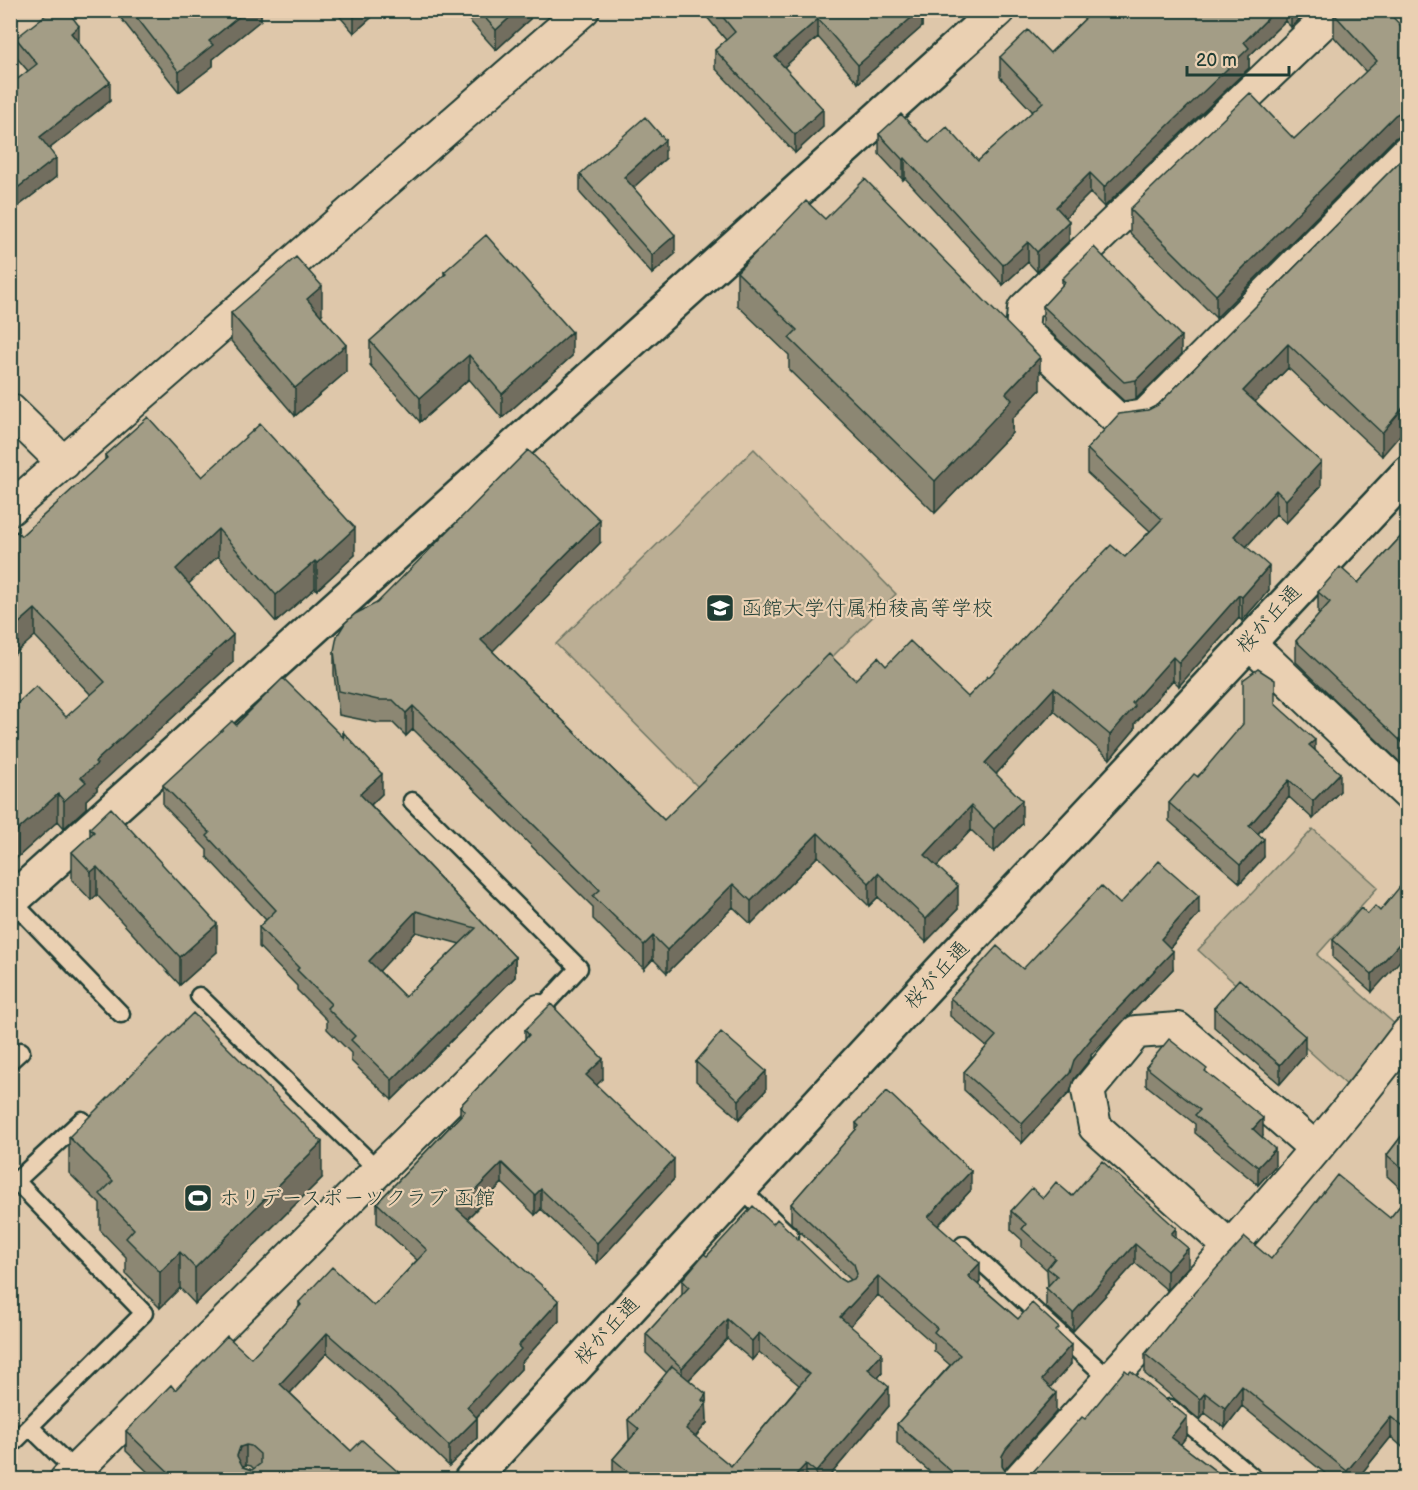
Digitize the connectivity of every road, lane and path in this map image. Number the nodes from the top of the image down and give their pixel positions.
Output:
1 (583, 10) edge
2 (999, 10) edge
3 (1336, 10) edge
4 (1407, 151) edge
5 (10, 410) edge
6 (64, 463) junction
7 (1407, 473) edge
8 (10, 508) edge
9 (1248, 642) junction
10 (1407, 794) edge
11 (412, 801) dead end
12 (11, 902) edge
13 (200, 996) dead end
14 (539, 1011) joint
15 (121, 1014) dead end
16 (1407, 1033) edge
17 (82, 1120) edge
18 (1316, 1148) junction
19 (378, 1170) junction
20 (740, 1188) junction
21 (798, 1243) edge
22 (963, 1245) edge
23 (1230, 1246) junction
24 (1120, 1374) junction
25 (1157, 1397) edge
26 (30, 1426) junction
27 (10, 1446) edge
28 (70, 1475) edge
29 (471, 1479) edge
30 (1019, 1479) edge
31 (1256, 1479) edge

1 - 6 street
2 - 12 street
3 - 4 street
5 - 6 street
6 - 8 street
7 - 9 street, 桜が丘通
9 - 10 street
9 - 20 street, 桜が丘通
11 - 14 lane
12 - 15 lane
13 - 19 lane
14 - 19 street
16 - 18 street
17 - 26 lane
18 - 23 street
18 - 23 street
19 - 28 street
20 - 21 lane
20 - 29 street, 桜が丘通
22 - 24 lane
23 - 24 street
24 - 30 street
25 - 31 lane
26 - 27 lane
26 - 28 lane

